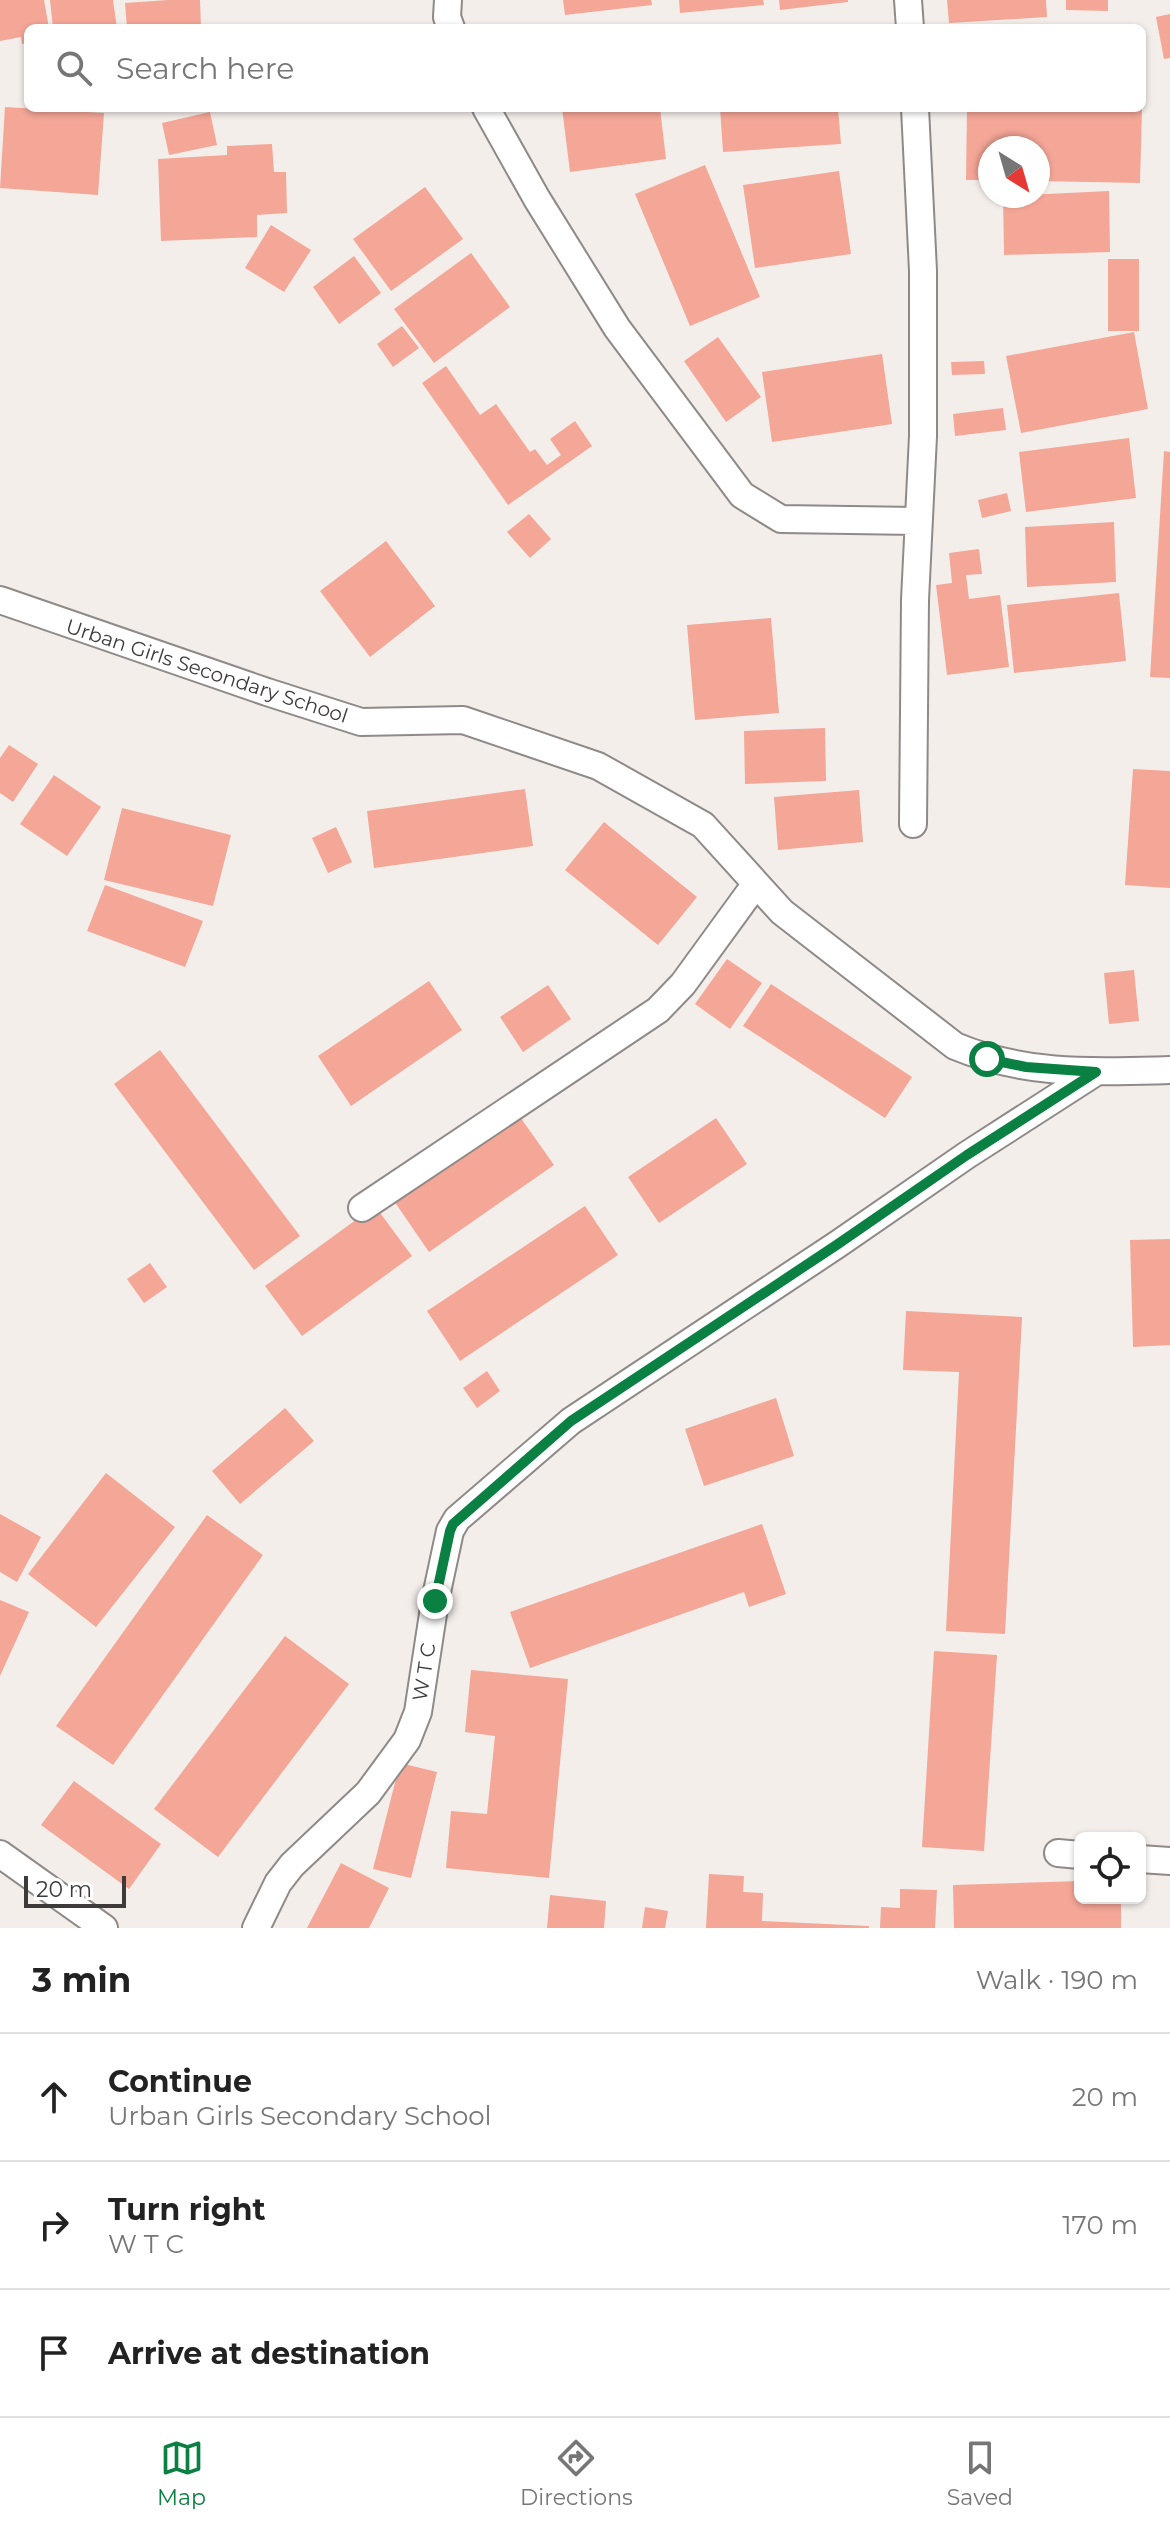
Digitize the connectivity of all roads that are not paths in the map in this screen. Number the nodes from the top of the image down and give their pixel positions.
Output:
1 (448, 0) edge
2 (908, 0) edge
3 (450, 24) edge
4 (910, 24) edge
5 (488, 112) edge
6 (915, 112) edge
7 (917, 521) junction
8 (0, 600) edge
9 (913, 824) dead end
10 (755, 885) junction
11 (1170, 1070) edge
12 (1096, 1072) junction
13 (362, 1208) dead end
14 (0, 1854) edge
15 (1146, 1859) edge
16 (1170, 1861) edge
17 (104, 1928) edge
18 (256, 1928) edge

1 - 3 street
2 - 4 street
5 - 7 street
6 - 7 street
7 - 9 street
8 - 10 street, Urban Girls Secondary School
10 - 12 street, Urban Girls Secondary School
10 - 13 street
11 - 12 street, Urban Girls Secondary School
12 - 18 street, W T C
14 - 17 street
15 - 16 street

